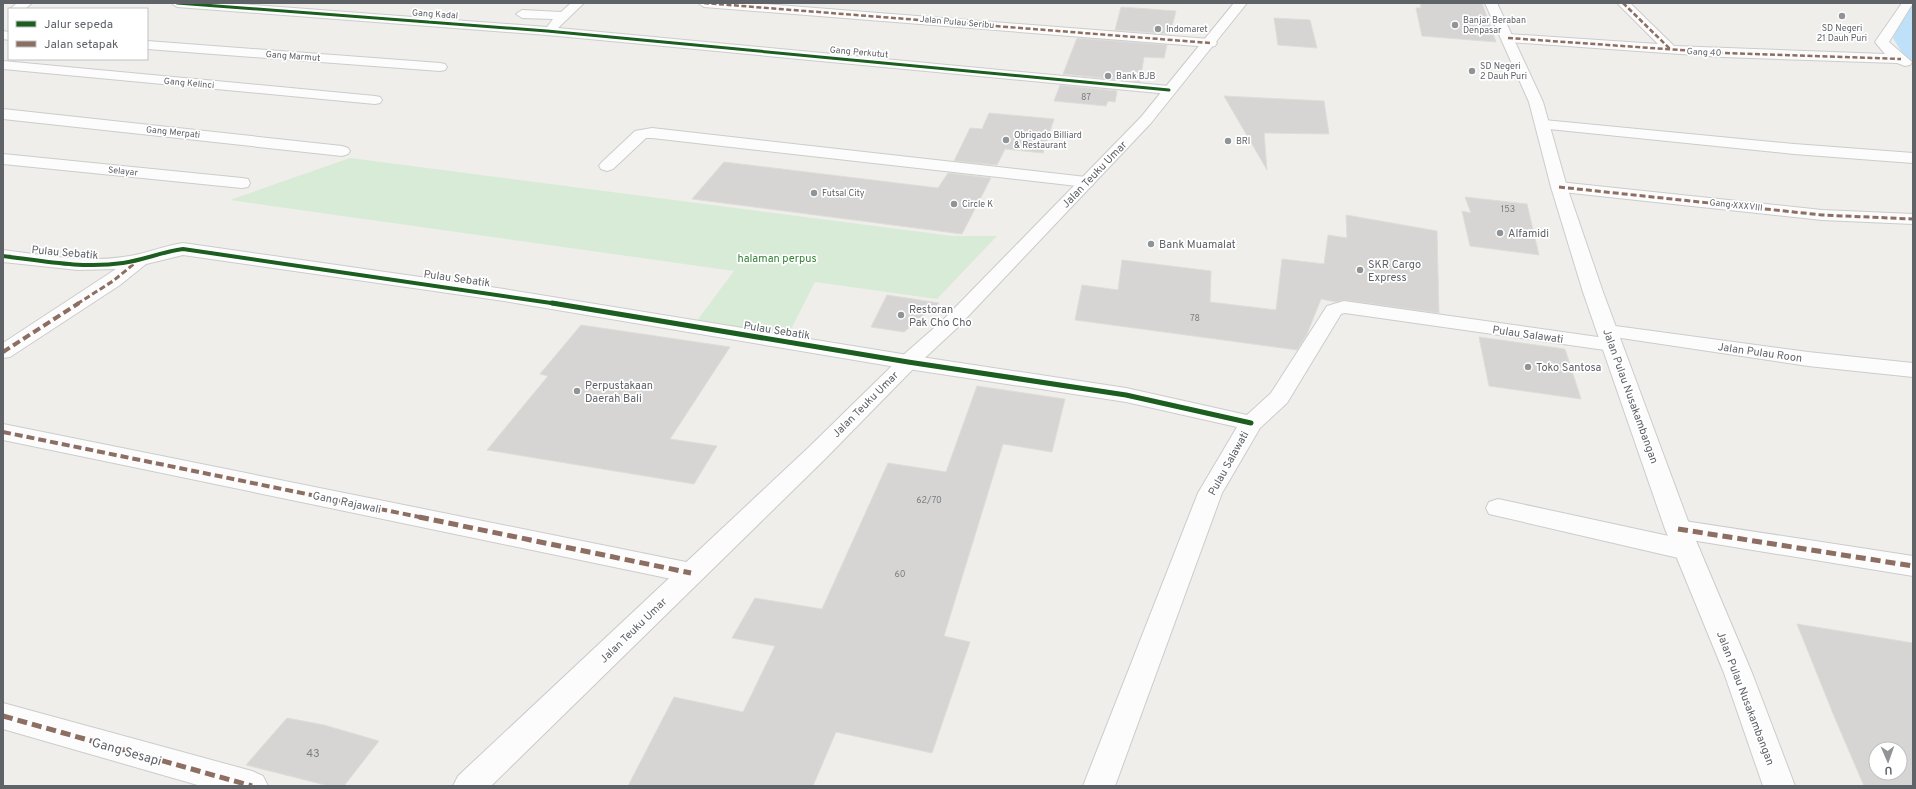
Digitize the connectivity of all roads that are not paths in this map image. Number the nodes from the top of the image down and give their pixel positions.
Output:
1 (177, 3) edge
2 (578, 3) edge
3 (704, 3) edge
4 (1241, 3) edge
5 (1491, 3) edge
6 (1623, 3) edge
7 (1908, 3) edge
8 (510, 13) dead end
9 (564, 16) junction
10 (548, 30) junction
11 (1508, 38) junction
12 (1210, 43) junction
13 (148, 46) edge
14 (1671, 50) junction
15 (1901, 60) junction
16 (3, 66) edge
17 (440, 67) dead end
18 (1913, 67) edge
19 (1169, 90) junction
20 (375, 100) dead end
21 (3, 114) edge
22 (1544, 125) junction
23 (342, 151) dead end
24 (1913, 158) edge
25 (3, 159) edge
26 (607, 166) dead end
27 (1086, 182) junction
28 (242, 183) dead end
29 (1558, 187) junction
30 (1913, 219) edge
31 (3, 256) edge
32 (140, 260) junction
33 (1610, 338) junction
34 (3, 352) edge
35 (908, 362) junction
36 (1913, 370) edge
37 (1251, 423) junction
38 (3, 432) edge
39 (1498, 508) dead end
40 (1682, 539) junction
41 (1913, 566) edge
42 (691, 573) junction
43 (3, 716) edge
44 (252, 786) edge
45 (469, 786) edge
46 (1099, 786) edge
47 (1779, 786) edge

1 - 10 street, Gang Kadal
2 - 9 street
3 - 12 street, Jalan Pulau Seribu
4 - 12 street, Jalan Teuku Umar
5 - 11 street, Jalan Pulau Nusakambangan
6 - 14 street
7 - 15 street
8 - 9 street
9 - 10 street
10 - 19 street, Gang Perkutut
11 - 14 street, Gang 40
11 - 22 street, Jalan Pulau Nusakambangan
12 - 19 street, Jalan Teuku Umar
13 - 17 street, Gang Marmut
14 - 15 street, Gang 40
15 - 18 street
16 - 20 street, Gang Kelinci
19 - 27 street, Jalan Teuku Umar
21 - 23 street, Gang Merpati
22 - 24 street
22 - 29 street, Jalan Pulau Nusakambangan
25 - 28 street, Selayar
26 - 27 street
27 - 35 street, Jalan Teuku Umar
29 - 30 street, Gang XXXVIII
29 - 33 street, Jalan Pulau Nusakambangan
31 - 32 street, Pulau Sebatik
32 - 34 street
32 - 35 street, Pulau Sebatik
33 - 36 street, Jalan Pulau Roon
33 - 37 street, Pulau Salawati
33 - 40 street, Jalan Pulau Nusakambangan
35 - 37 street, Pulau Sebatik
35 - 42 street, Jalan Teuku Umar
37 - 46 street, Pulau Salawati
38 - 42 street, Gang Rajawali
39 - 40 street
40 - 41 street
40 - 47 street, Jalan Pulau Nusakambangan
42 - 45 street, Jalan Teuku Umar
43 - 44 street, Gang Sesapi

